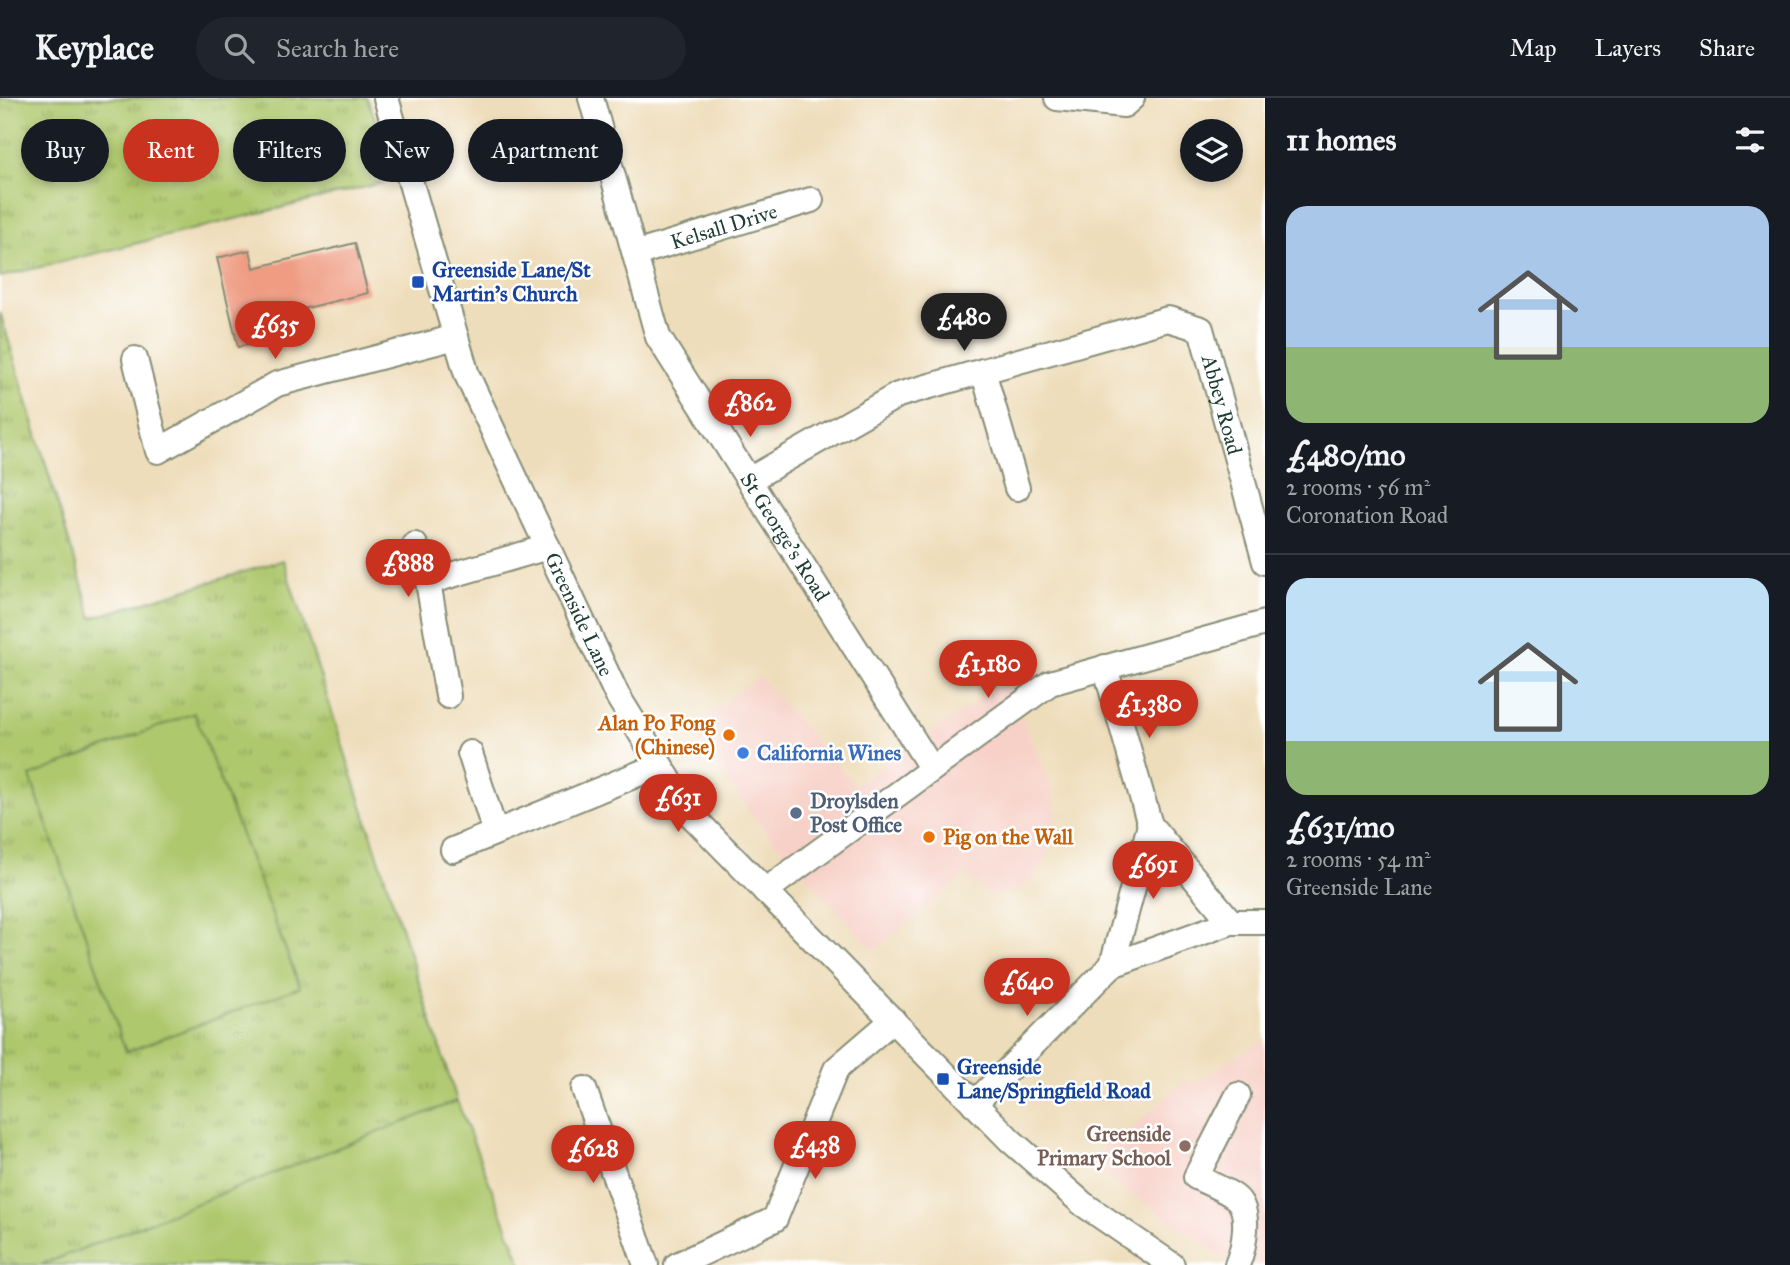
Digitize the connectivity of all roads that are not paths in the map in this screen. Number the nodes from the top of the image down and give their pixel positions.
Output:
1 (386, 98) edge
2 (591, 98) edge
3 (1057, 98) edge
4 (1132, 98) edge
5 (811, 200) dead end
6 (635, 254) junction
7 (456, 337) junction
8 (135, 359) dead end
9 (983, 371) junction
10 (749, 480) junction
11 (1017, 488) dead end
12 (415, 545) dead end
13 (548, 547) junction
14 (1265, 562) edge
15 (428, 582) junction
16 (1265, 622) edge
17 (1105, 667) junction
18 (448, 696) dead end
19 (470, 753) dead end
20 (660, 765) junction
21 (932, 769) junction
22 (1150, 825) junction
23 (495, 832) junction
24 (453, 850) dead end
25 (765, 891) junction
26 (1231, 922) junction
27 (1265, 922) edge
28 (1111, 965) junction
29 (892, 1020) junction
30 (584, 1089) dead end
31 (1238, 1095) dead end
32 (974, 1104) junction
33 (646, 1265) edge
34 (677, 1265) edge
35 (1172, 1265) edge
36 (1237, 1265) edge

1 - 7 street, Greenside Lane
2 - 6 street, St George's Road
3 - 4 street
5 - 6 street, Kelsall Drive
6 - 10 street, St George's Road
7 - 8 street
7 - 13 street, Greenside Lane
9 - 10 street
9 - 11 street
9 - 14 street, Abbey Road
10 - 21 street, St George's Road
12 - 15 street
13 - 15 street
13 - 20 street, Greenside Lane
15 - 18 street
16 - 17 street
17 - 21 street
17 - 22 street
19 - 23 street
20 - 23 street
20 - 25 street, Greenside Lane
21 - 25 street
22 - 26 street
22 - 28 street
23 - 24 street
25 - 29 street, Greenside Lane
26 - 27 street
26 - 28 street
28 - 32 street
29 - 32 street, Greenside Lane
29 - 34 street
30 - 33 street
31 - 36 street
32 - 35 street, Greenside Lane

